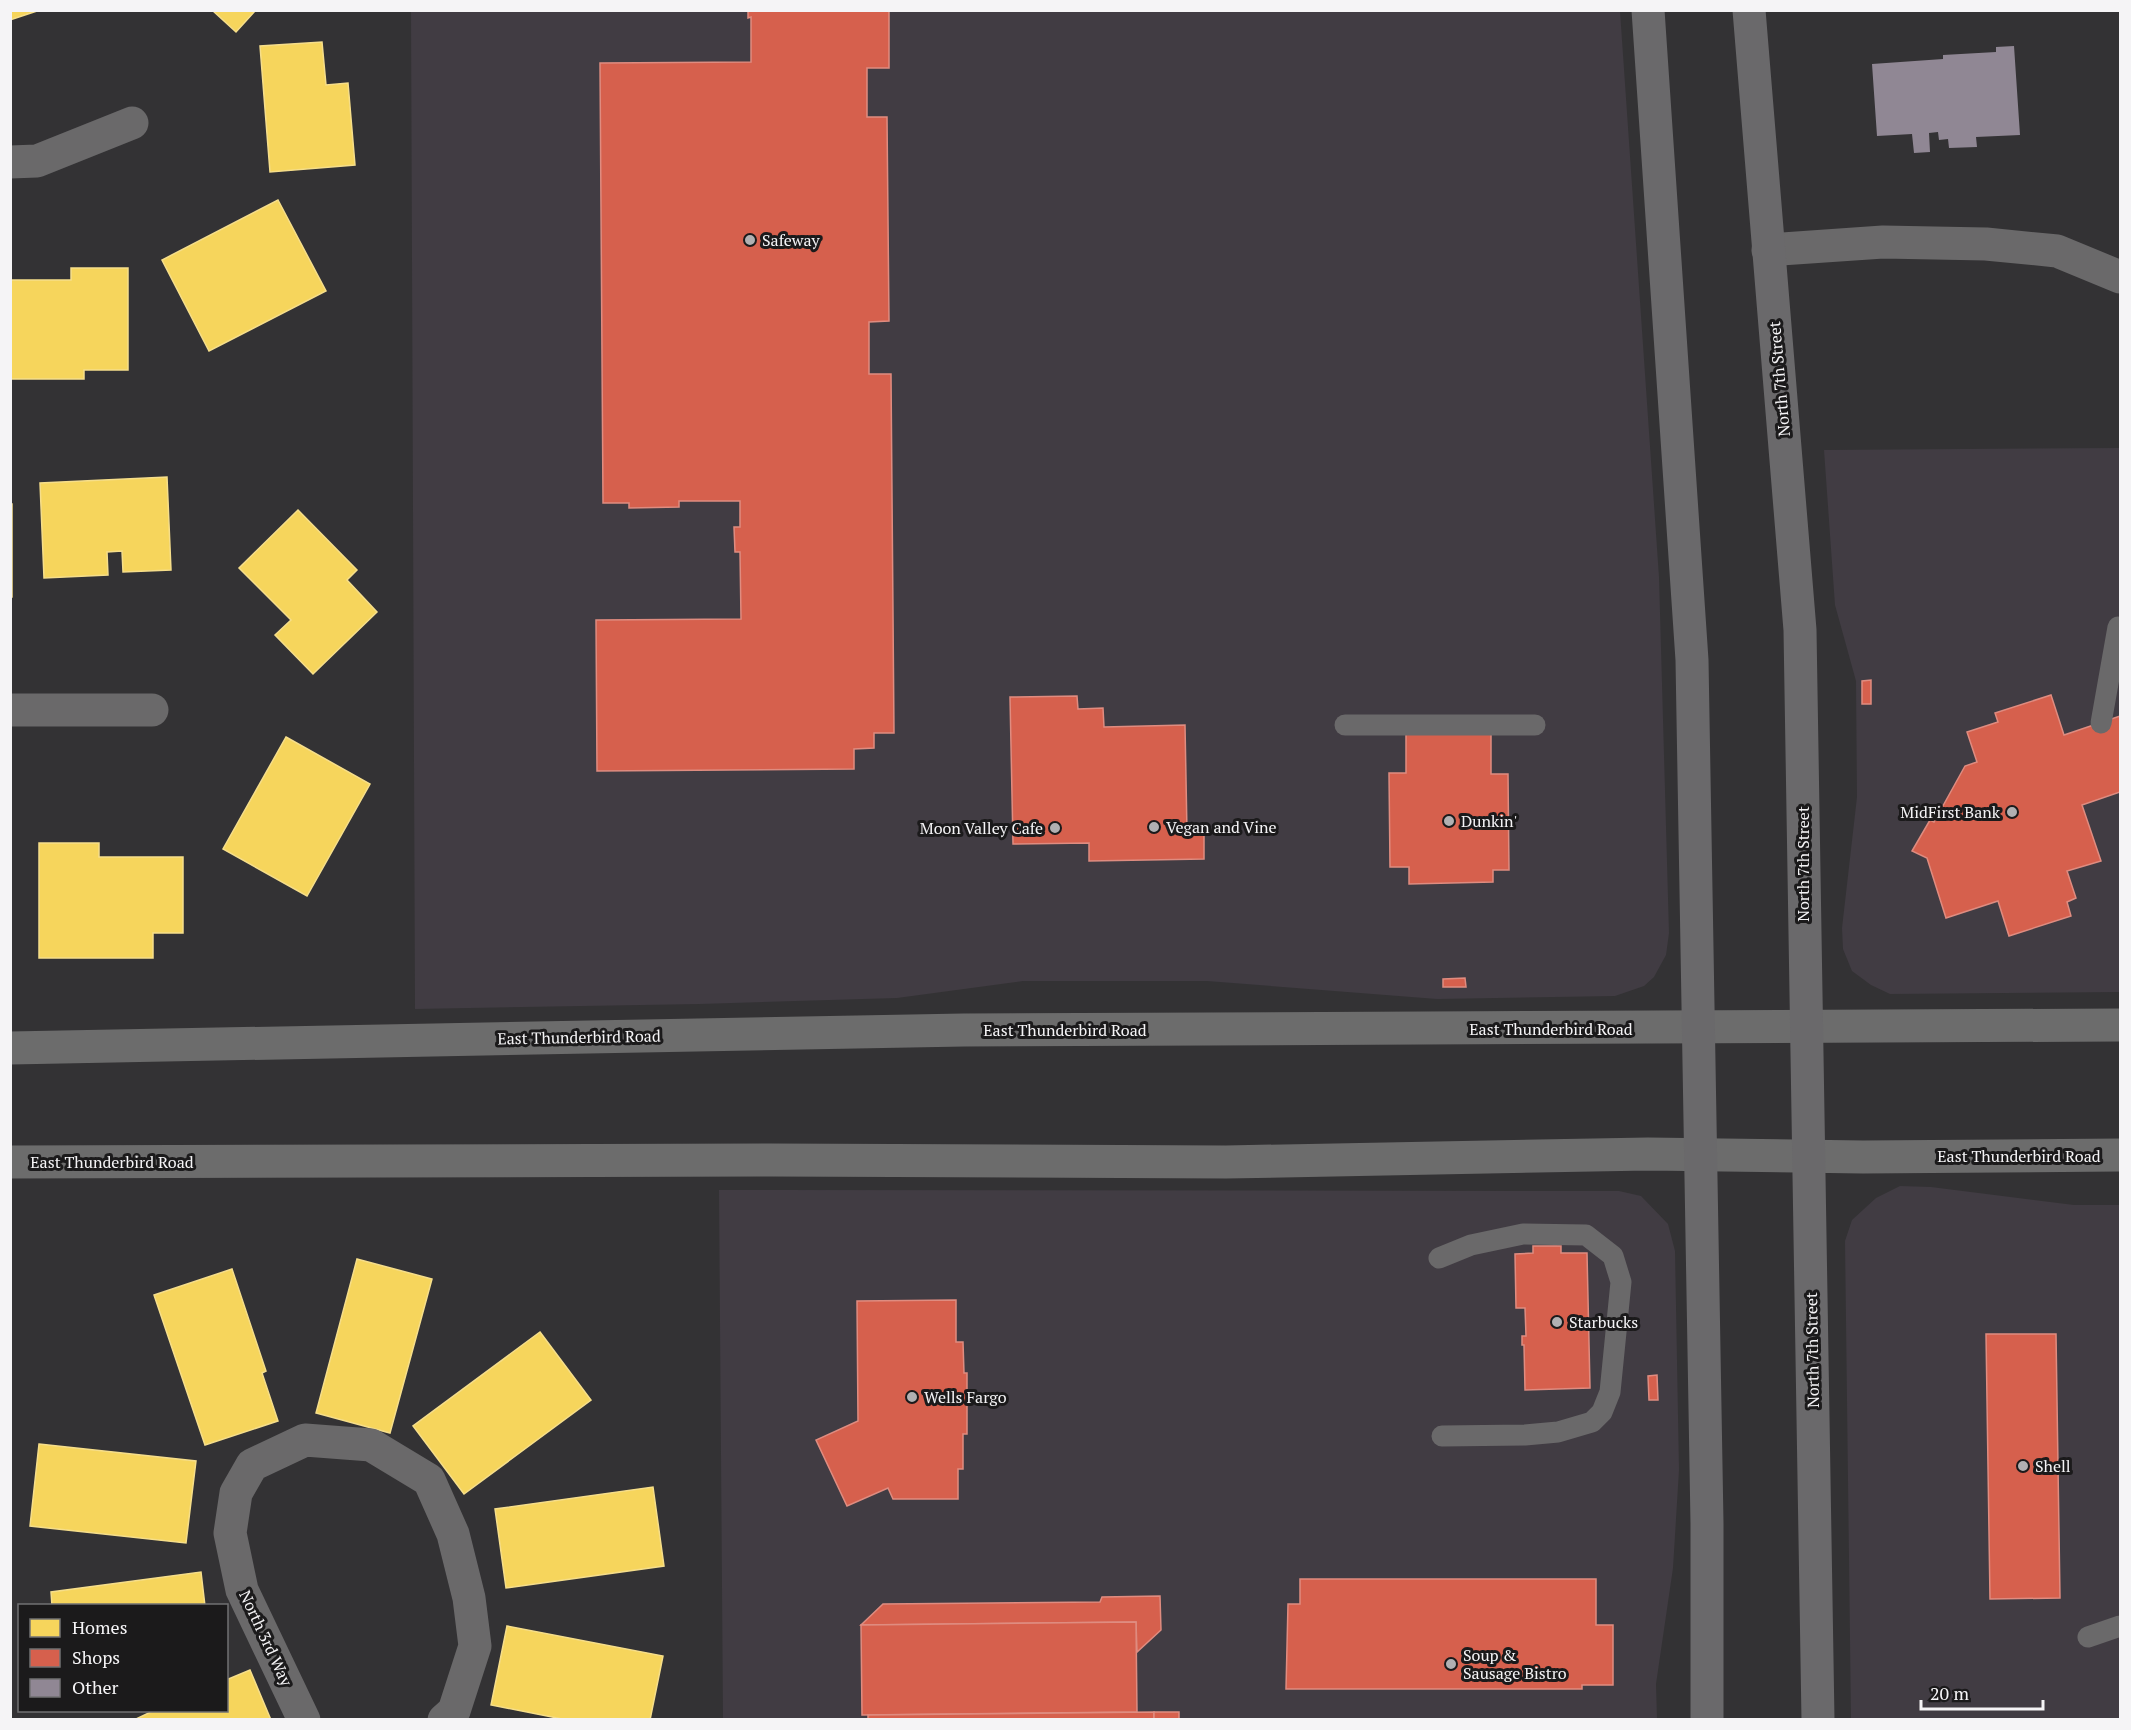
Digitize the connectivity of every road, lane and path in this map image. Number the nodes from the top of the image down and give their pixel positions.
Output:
1 (1648, 10) edge
2 (1749, 10) edge
3 (132, 123) dead end
4 (10, 162) edge
5 (1768, 250) junction
6 (2121, 277) edge
7 (2119, 630) edge
8 (10, 710) edge
9 (152, 710) dead end
10 (2101, 723) dead end
11 (1345, 725) dead end
12 (1535, 725) dead end
13 (2121, 1025) edge
14 (1806, 1027) junction
15 (1698, 1028) junction
16 (10, 1048) edge
17 (2114, 1152) edge
18 (1700, 1155) junction
19 (1809, 1156) junction
20 (10, 1162) edge
21 (1439, 1258) dead end
22 (1442, 1436) dead end
23 (2121, 1626) edge
24 (2088, 1637) dead end
25 (304, 1719) edge
26 (444, 1719) edge
27 (1707, 1719) edge
28 (1818, 1719) edge

1 - 15 main road
2 - 5 main road, North 7th Street
3 - 4 street
5 - 6 street
5 - 14 main road, North 7th Street
7 - 10 lane
8 - 9 street
11 - 12 lane
13 - 14 main road, East Thunderbird Road
14 - 15 main road, East Thunderbird Road
14 - 19 main road, North 7th Street
15 - 16 main road, East Thunderbird Road
15 - 18 main road
17 - 19 main road, East Thunderbird Road
18 - 19 main road, East Thunderbird Road
18 - 20 main road, East Thunderbird Road
18 - 27 main road
19 - 28 main road, North 7th Street
21 - 22 lane
23 - 24 lane
25 - 26 street, North 3rd Way

